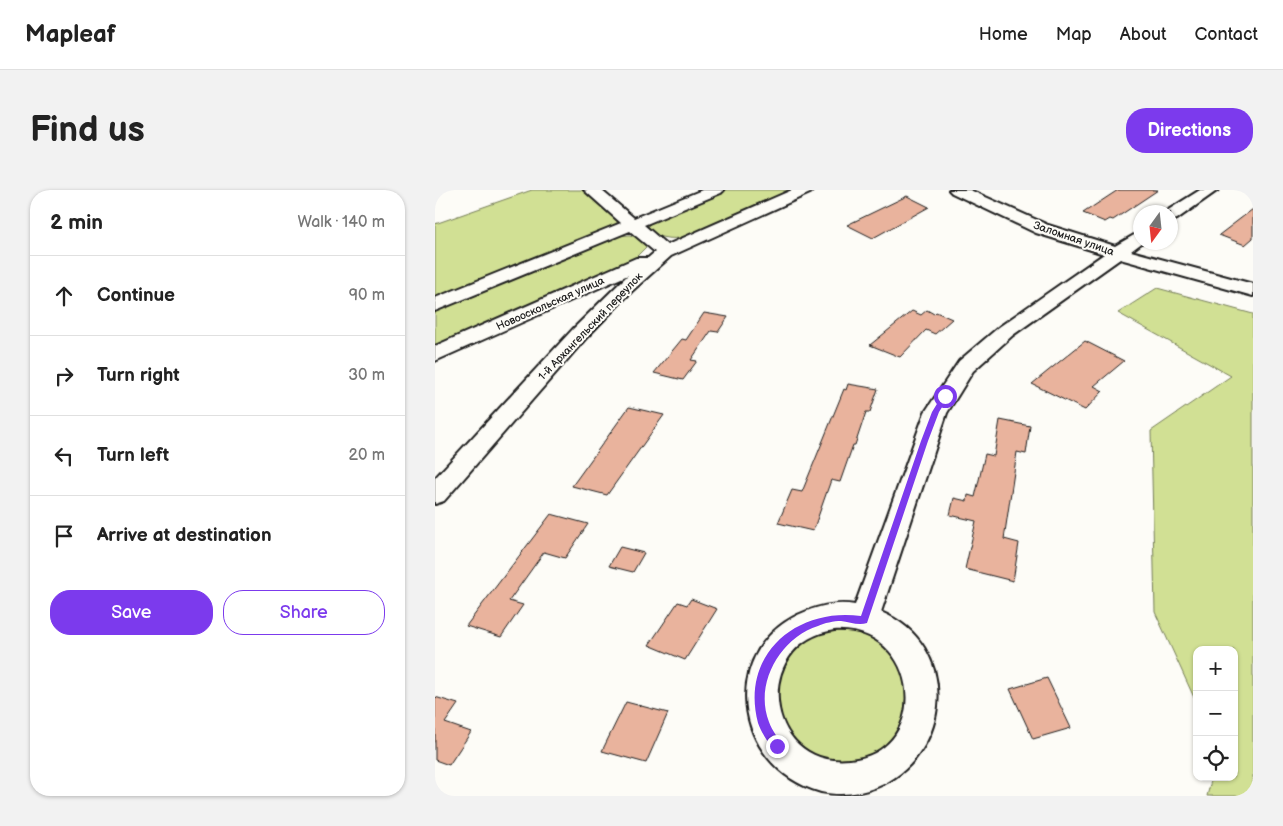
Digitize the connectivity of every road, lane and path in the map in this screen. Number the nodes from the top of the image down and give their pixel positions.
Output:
1 (592, 190) edge
2 (716, 190) edge
3 (805, 190) edge
4 (957, 190) edge
5 (1210, 190) edge
6 (1178, 211) edge
7 (633, 225) junction
8 (1133, 241) edge
9 (665, 252) junction
10 (1116, 253) junction
11 (1253, 290) edge
12 (435, 305) edge
13 (435, 354) edge
14 (435, 494) edge
15 (864, 620) junction

1 - 7 street
2 - 7 street
3 - 9 street, 1-й Архангельский переулок
4 - 10 street, Заломная улица
5 - 6 street
7 - 9 street
7 - 12 street
8 - 10 street
9 - 13 street, Новооскольская улица
9 - 14 street, 1-й Архангельский переулок
10 - 11 street, Заломная улица
10 - 15 street
15 - 15 street

